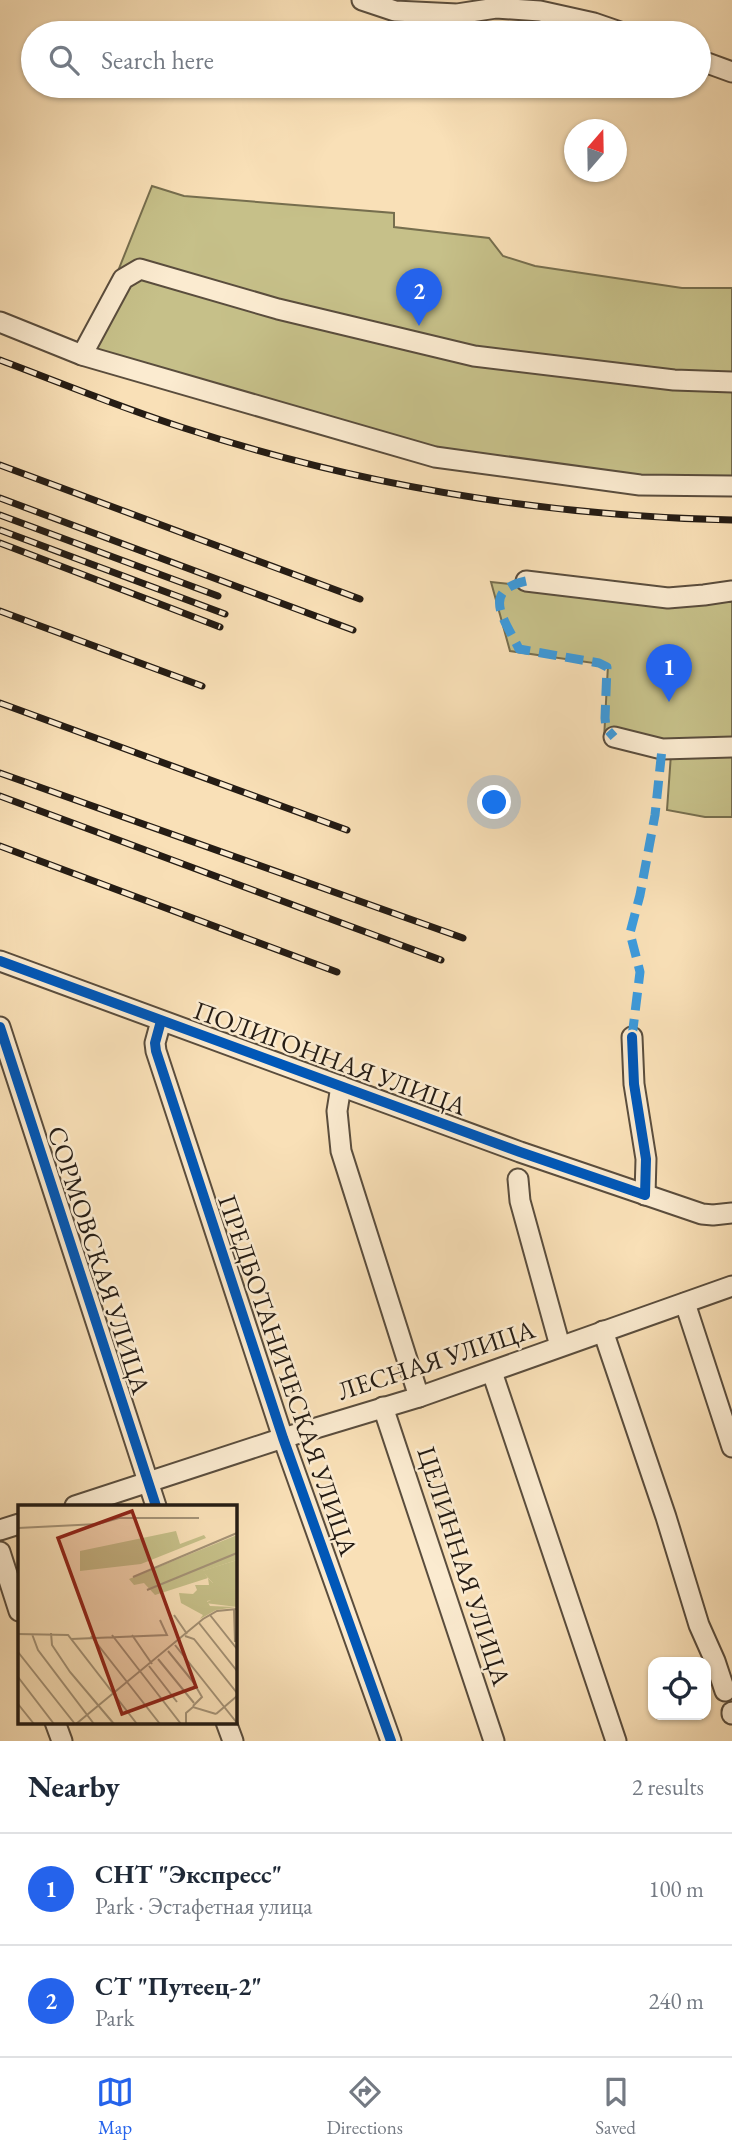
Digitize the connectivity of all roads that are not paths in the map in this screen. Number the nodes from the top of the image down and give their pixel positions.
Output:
1 (362, 0) edge
2 (585, 21) edge
3 (711, 64) edge
4 (732, 72) edge
5 (0, 322) edge
6 (82, 355) junction
7 (732, 382) edge
8 (732, 486) edge
9 (526, 581) dead end
10 (732, 591) edge
11 (614, 737) dead end
12 (732, 747) edge
13 (0, 961) edge
14 (161, 1021) junction
15 (0, 1027) edge
16 (632, 1037) dead end
17 (341, 1086) junction
18 (518, 1179) dead end
19 (645, 1195) junction
20 (732, 1213) edge
21 (732, 1286) edge
22 (685, 1303) junction
23 (603, 1331) junction
24 (560, 1346) junction
25 (492, 1373) junction
26 (419, 1397) junction
27 (383, 1407) junction
28 (283, 1438) junction
29 (732, 1447) edge
30 (148, 1484) junction
31 (81, 1505) edge
32 (155, 1505) edge
33 (18, 1524) edge
34 (0, 1530) edge
35 (0, 1552) edge
36 (18, 1608) edge
37 (725, 1691) dead end
38 (56, 1724) edge
39 (227, 1724) edge
40 (62, 1741) edge
41 (233, 1741) edge
42 (391, 1741) edge
43 (494, 1741) edge
44 (616, 1741) edge

1 - 2 street
3 - 4 street
5 - 6 street
6 - 7 street
6 - 8 street
9 - 10 street
11 - 12 street
13 - 14 street, ПОЛИГОННАЯ УЛИЦА
14 - 17 street, ПОЛИГОННАЯ УЛИЦА
14 - 28 street, ПРЕДБОТАНИЧЕСКАЯ УЛИЦА
15 - 30 street, СОРМОВСКАЯ УЛИЦА
16 - 19 street
17 - 19 street, ПОЛИГОННАЯ УЛИЦА
17 - 26 street
18 - 24 street
19 - 20 street, ПОЛИГОННАЯ УЛИЦА
21 - 22 street, ЛЕСНАЯ УЛИЦА
22 - 23 street, ЛЕСНАЯ УЛИЦА
22 - 29 street
23 - 24 street, ЛЕСНАЯ УЛИЦА
23 - 37 street
24 - 25 street, ЛЕСНАЯ УЛИЦА
25 - 26 street, ЛЕСНАЯ УЛИЦА
25 - 44 street
26 - 27 street, ЛЕСНАЯ УЛИЦА
27 - 28 street, ЛЕСНАЯ УЛИЦА
27 - 43 street, ЦЕЛИННАЯ УЛИЦА
28 - 30 street, ЛЕСНАЯ УЛИЦА
28 - 42 street, ПРЕДБОТАНИЧЕСКАЯ УЛИЦА
30 - 31 street, ЛЕСНАЯ УЛИЦА
30 - 32 street, СОРМОВСКАЯ УЛИЦА
33 - 34 street
35 - 36 street
38 - 40 street
39 - 41 street

